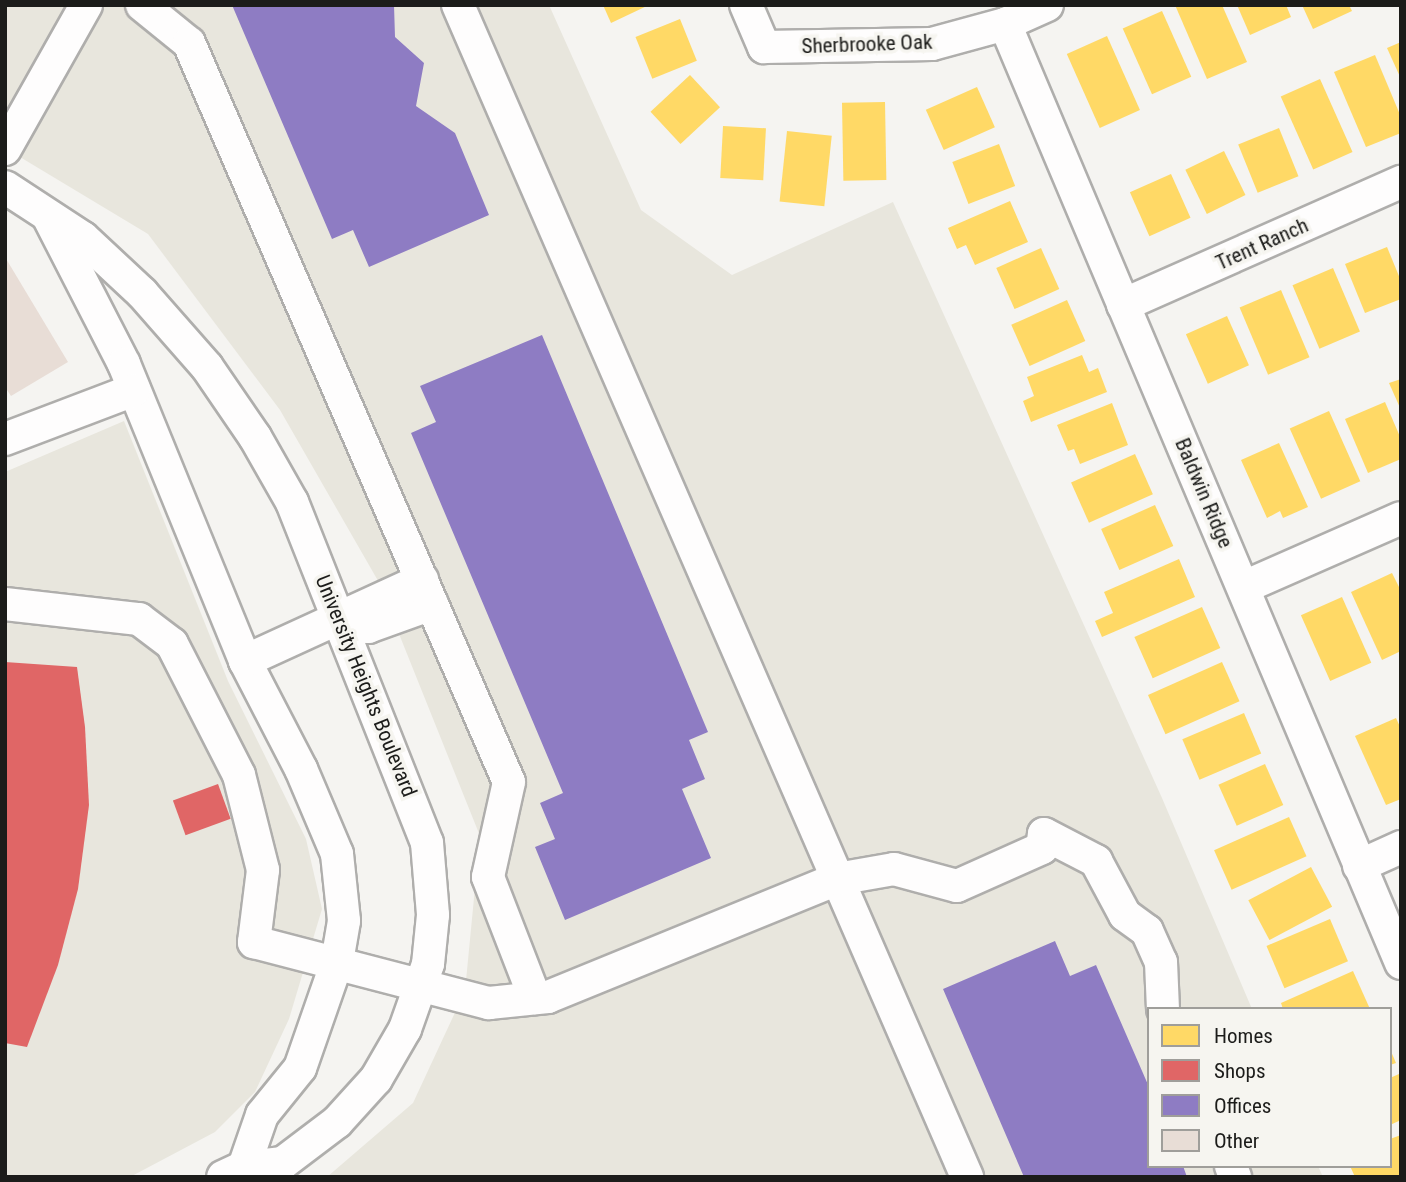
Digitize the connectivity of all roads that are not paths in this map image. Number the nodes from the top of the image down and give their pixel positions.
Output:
1 (86, 5) edge
2 (142, 5) edge
3 (458, 5) edge
4 (746, 5) edge
5 (1047, 5) edge
6 (1005, 24) junction
7 (5, 149) edge
8 (1401, 182) edge
9 (5, 187) edge
10 (46, 213) junction
11 (1123, 305) junction
12 (134, 390) junction
13 (5, 439) edge
14 (1401, 518) edge
15 (1244, 587) junction
16 (427, 592) junction
17 (5, 604) edge
18 (340, 621) junction
19 (245, 661) junction
20 (1401, 847) edge
21 (1359, 866) junction
22 (837, 879) junction
23 (337, 962) junction
24 (1401, 963) edge
25 (423, 985) junction
26 (535, 998) junction
27 (1163, 1007) edge
28 (239, 1173) edge
29 (967, 1177) edge

1 - 7 street
2 - 16 street
3 - 22 street
4 - 6 street, Sherbrooke Oak
5 - 6 street, Sherbrooke Oak
6 - 11 street, Baldwin Ridge
8 - 11 street, Trent Ranch
9 - 10 street, University Heights Boulevard
10 - 12 street, University Heights Boulevard
10 - 18 street, University Heights Boulevard
11 - 15 street, Baldwin Ridge
12 - 13 street
12 - 19 street, University Heights Boulevard
14 - 15 street
15 - 21 street, Baldwin Ridge
16 - 18 street
16 - 26 street
17 - 23 street
18 - 19 street
18 - 25 street, University Heights Boulevard
19 - 23 street, University Heights Boulevard
20 - 21 street
21 - 24 street, Baldwin Ridge
22 - 26 street
22 - 27 street
22 - 29 street
23 - 25 street
23 - 28 street, University Heights Boulevard
25 - 26 street
25 - 28 street, University Heights Boulevard

